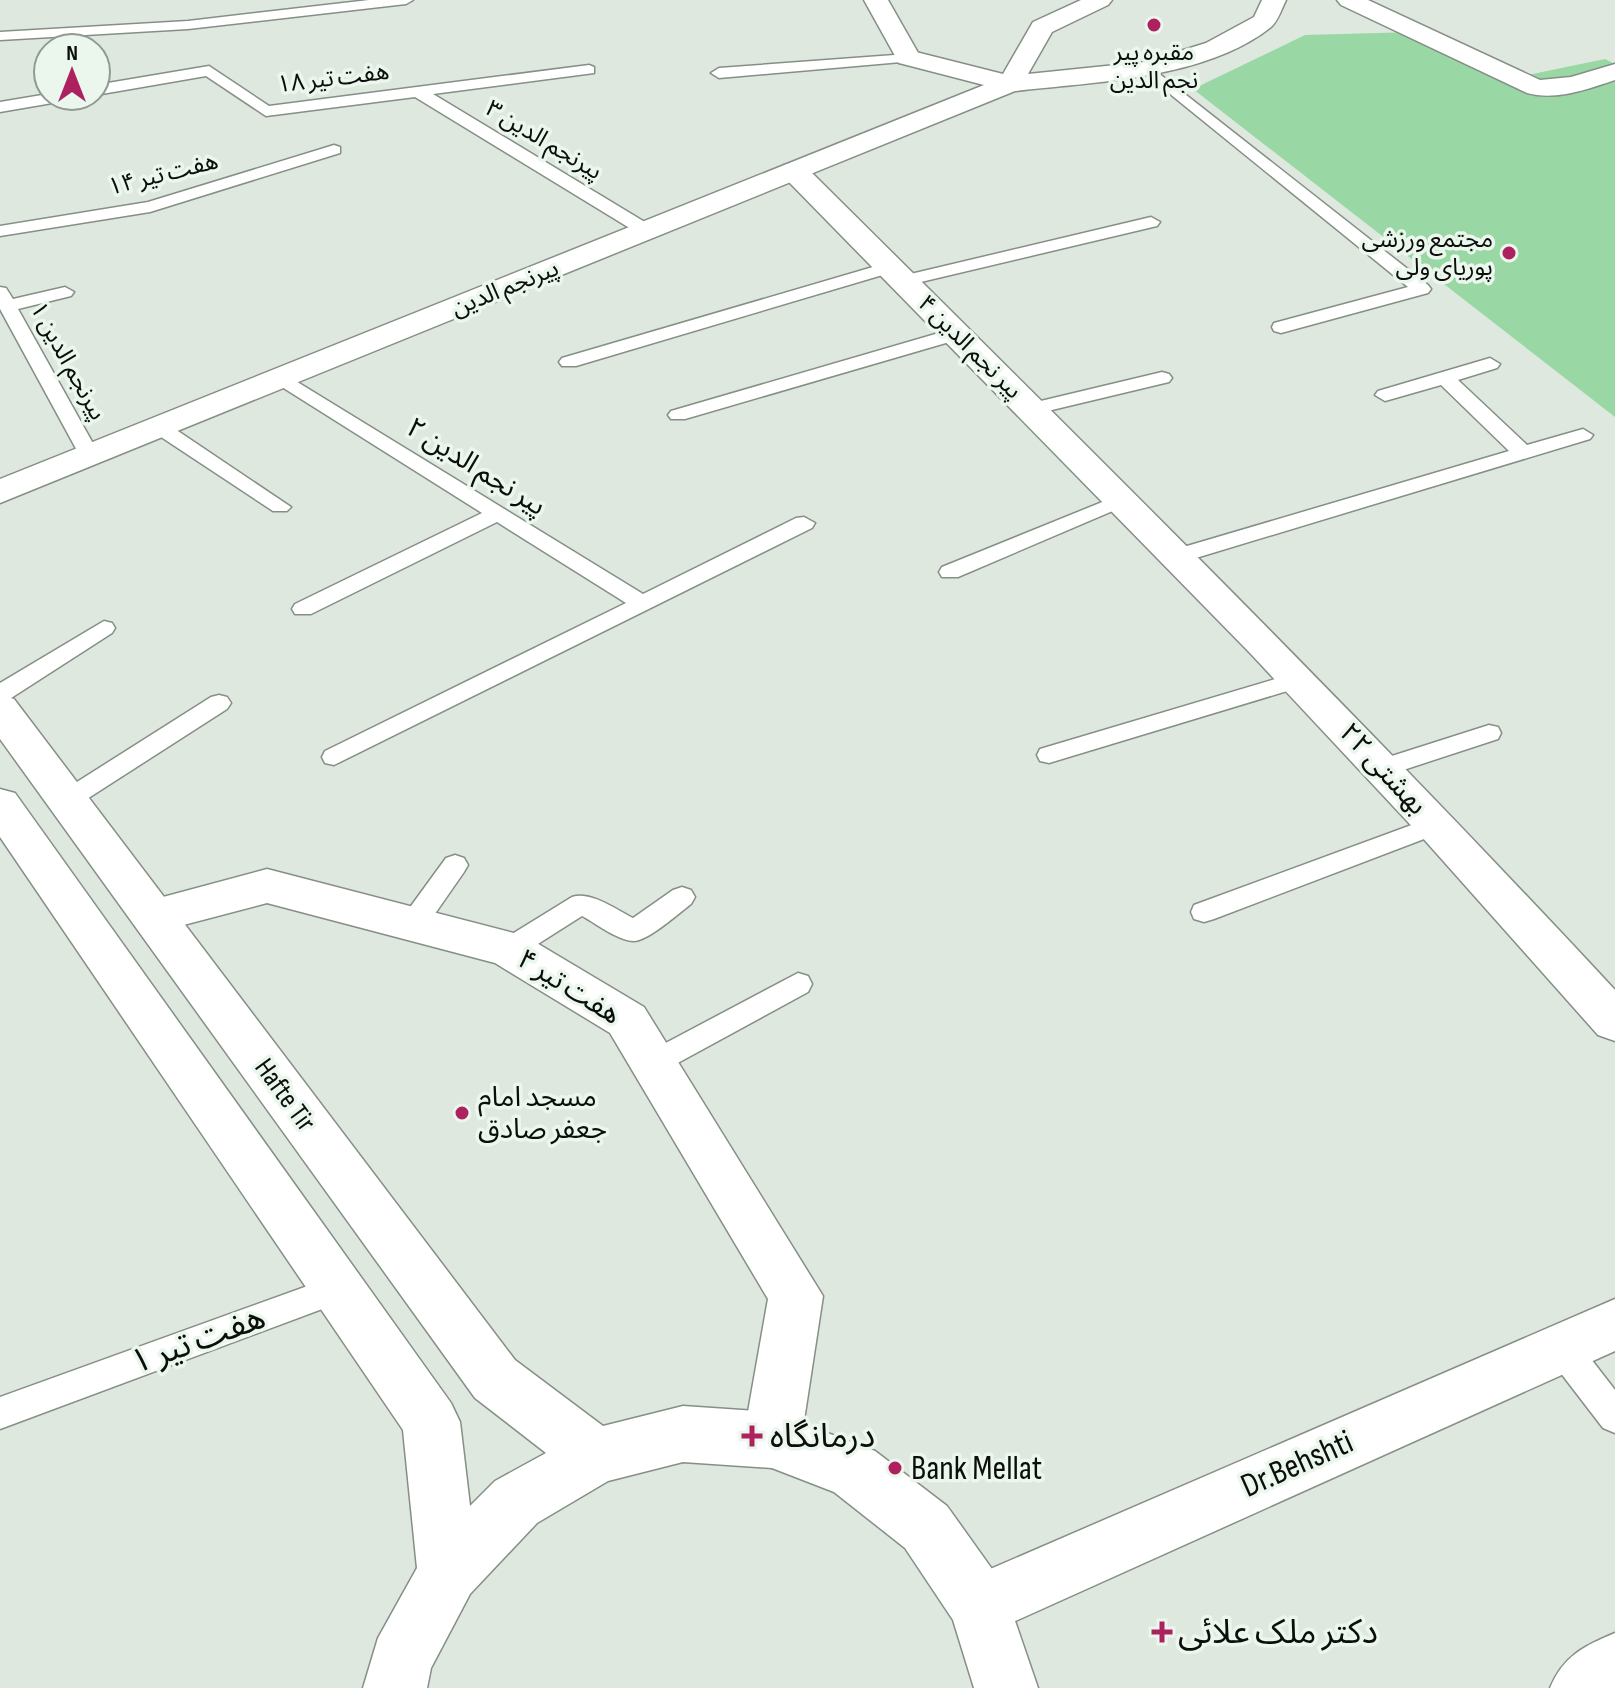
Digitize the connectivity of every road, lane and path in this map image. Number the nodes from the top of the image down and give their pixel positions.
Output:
1 (406, 0) edge
2 (876, 0) edge
3 (1100, 0) edge
4 (1274, 0) edge
5 (1349, 0) edge
6 (0, 36) edge
7 (908, 58) junction
8 (1148, 69) junction
9 (589, 70) dead end
10 (1615, 72) edge
11 (719, 73) dead end
12 (1010, 84) junction
13 (112, 87) edge
14 (416, 91) junction
15 (32, 102) edge
16 (0, 107) edge
17 (937, 113) junction
18 (334, 150) dead end
19 (794, 171) junction
20 (1151, 222) dead end
21 (0, 231) edge
22 (647, 231) junction
23 (897, 274) junction
24 (65, 292) dead end
25 (4, 299) edge
26 (1281, 327) dead end
27 (956, 334) junction
28 (569, 362) dead end
29 (1490, 364) dead end
30 (1444, 377) junction
31 (281, 378) junction
32 (1162, 378) dead end
33 (1385, 395) dead end
34 (1031, 409) junction
35 (678, 415) dead end
36 (159, 427) junction
37 (1583, 435) dead end
38 (1523, 453) junction
39 (90, 456) junction
40 (0, 492) edge
41 (280, 507) dead end
42 (1134, 511) junction
43 (498, 513) junction
44 (804, 523) dead end
45 (1178, 556) junction
46 (950, 572) dead end
47 (642, 603) junction
48 (303, 609) dead end
49 (104, 628) dead end
50 (1299, 680) junction
51 (0, 694) edge
52 (219, 703) dead end
53 (0, 709) edge
54 (1489, 733) dead end
55 (1049, 755) dead end
56 (334, 757) dead end
57 (1382, 768) junction
58 (67, 800) junction
59 (0, 804) edge
60 (1436, 825) junction
61 (455, 865) dead end
62 (682, 897) dead end
63 (1204, 912) dead end
64 (153, 916) junction
65 (413, 924) junction
66 (509, 949) junction
67 (798, 984) dead end
68 (1615, 1022) edge
69 (653, 1063) junction
70 (338, 1289) junction
71 (1615, 1324) edge
72 (1562, 1348) junction
73 (0, 1413) edge
74 (1615, 1417) edge
75 (772, 1440) junction
76 (596, 1456) junction
77 (448, 1572) junction
78 (980, 1605) junction
79 (1615, 1665) edge
80 (395, 1688) edge
81 (1006, 1688) edge
82 (1582, 1688) edge

1 - 6 lane
2 - 7 street
3 - 12 street
4 - 8 street
5 - 10 street
7 - 11 lane
7 - 12 street
7 - 17 street
8 - 12 street
8 - 26 lane
9 - 14 lane, هفت تیر ۱۸
12 - 17 street, پیرنجم الدین
13 - 14 lane, هفت تیر ۱۸
14 - 22 lane, پیرنجم الدین ۳
15 - 16 lane
17 - 19 street, پیرنجم الدین
18 - 21 lane, هفت تیر ۱۴
19 - 22 street, پیرنجم الدین
19 - 23 street, پیر نجم الدین ۴
20 - 23 lane
22 - 31 street, پیرنجم الدین
23 - 27 street, پیر نجم الدین ۴
23 - 28 lane
24 - 25 lane
25 - 39 lane, پیرنجم الدین ۱
27 - 34 street, پیر نجم الدین ۴
27 - 35 lane
29 - 30 lane
30 - 33 lane
30 - 38 lane
31 - 36 street, پیرنجم الدین
31 - 43 lane, پیر نجم الدین ۲
32 - 34 lane
34 - 42 street, پیر نجم الدین ۴
36 - 39 street, پیرنجم الدین
36 - 41 lane
37 - 38 lane
38 - 45 lane
39 - 40 street, پیرنجم الدین
42 - 45 street, بهشتی ۲۲
42 - 46 lane
43 - 47 lane, پیر نجم الدین ۲
43 - 48 lane
44 - 47 lane
45 - 50 street, بهشتی ۲۲
47 - 56 lane
49 - 51 lane
50 - 55 lane
50 - 57 street, بهشتی ۲۲
52 - 58 lane
53 - 58 street, Hafte Tir
54 - 57 lane
57 - 60 street, بهشتی ۲۲
58 - 64 street, Hafte Tir
59 - 70 street
60 - 63 lane
60 - 68 street, بهشتی ۲۲
61 - 65 lane
62 - 66 lane
64 - 65 street, هفت تیر ۴
64 - 76 street, Hafte Tir
65 - 66 street, هفت تیر ۴
66 - 69 street, هفت تیر ۴
67 - 69 lane
69 - 75 street, هفت تیر ۴
70 - 73 lane, هفت تیر ۱
70 - 77 street
71 - 72 street, Dr.Behshti
72 - 74 lane
72 - 78 street, Dr.Behshti
75 - 76 street
75 - 78 street
76 - 77 street
77 - 80 street
78 - 81 street
79 - 82 street

